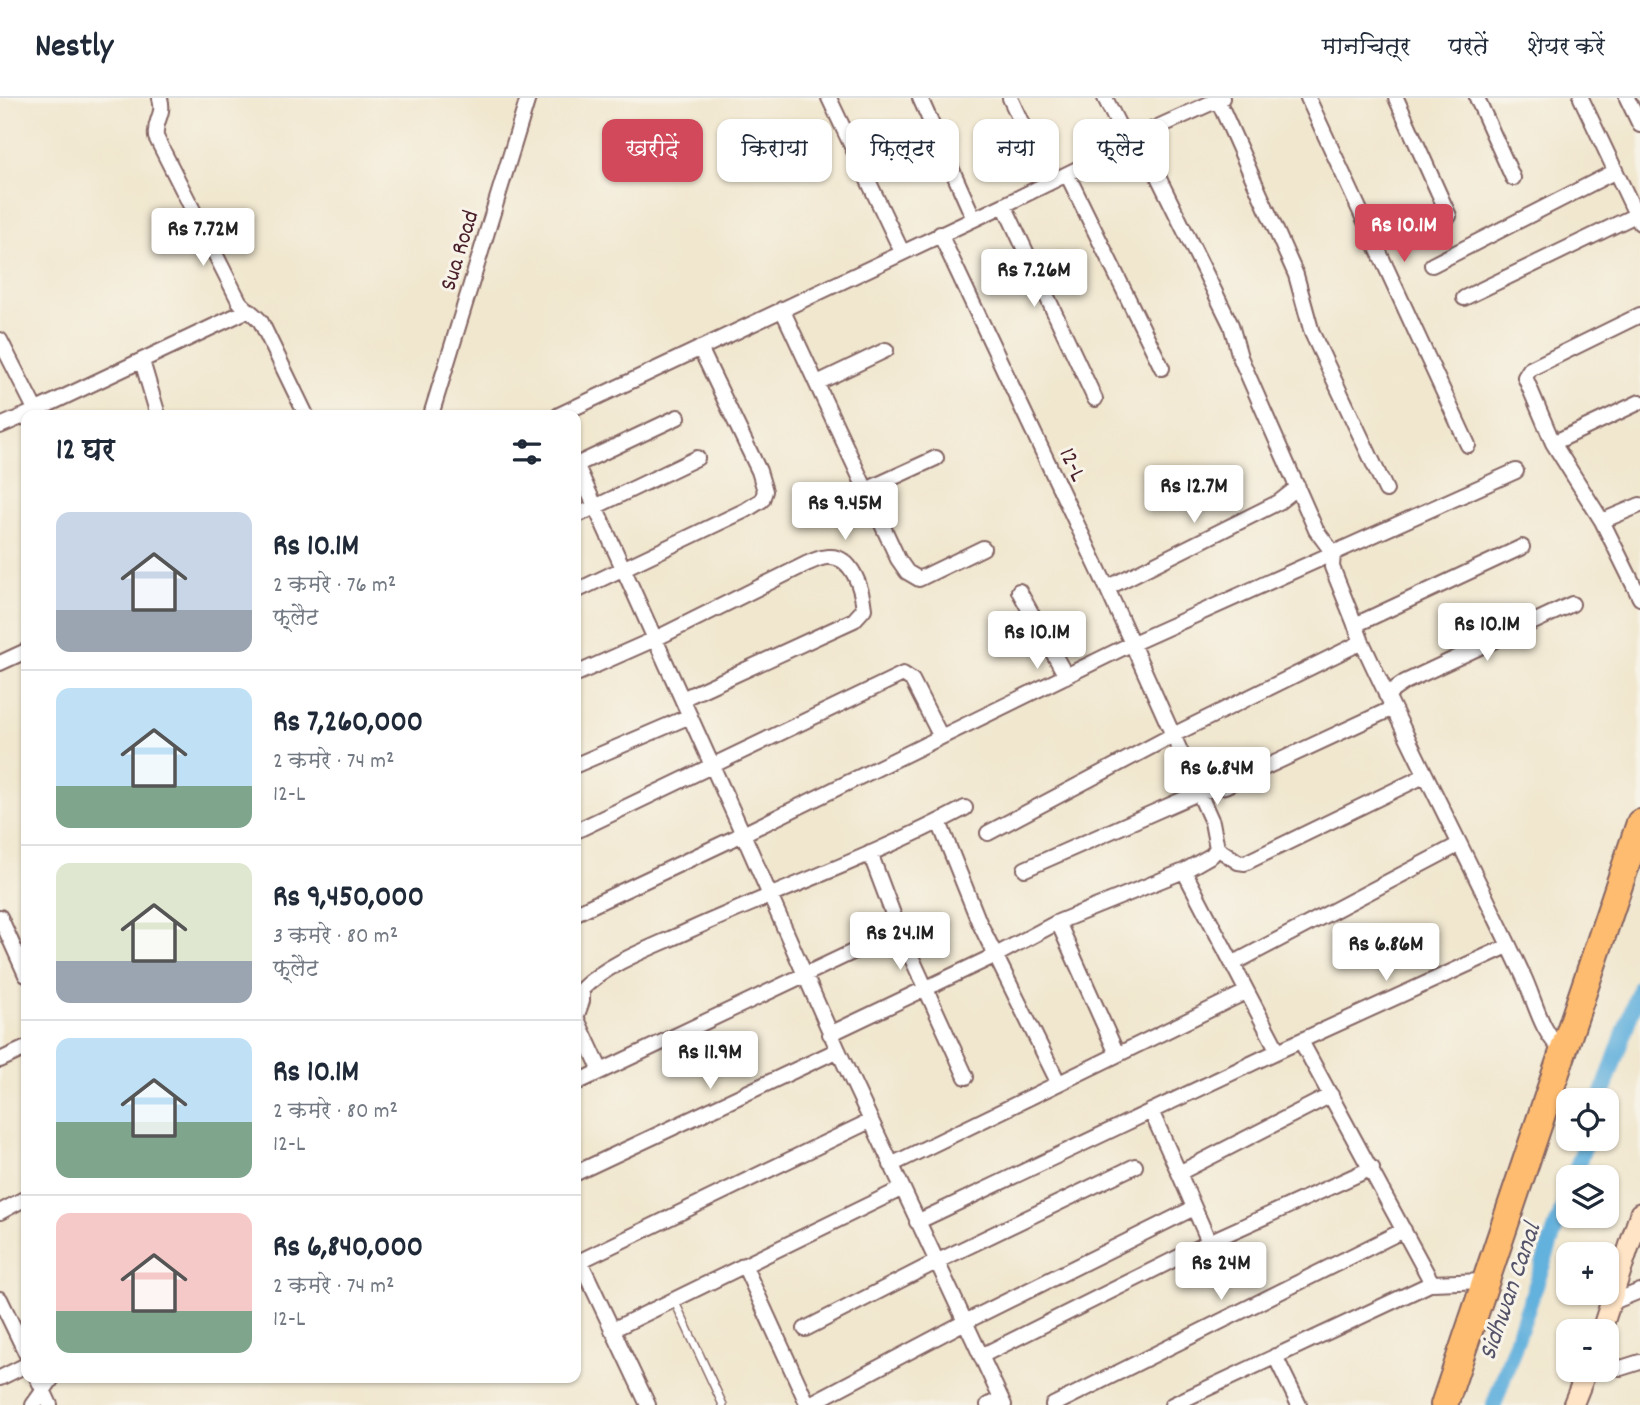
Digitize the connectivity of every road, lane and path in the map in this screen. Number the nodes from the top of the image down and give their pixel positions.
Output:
1 (160, 98) edge
2 (528, 98) edge
3 (829, 98) edge
4 (920, 98) edge
5 (1010, 98) edge
6 (1105, 98) edge
7 (1308, 98) edge
8 (1396, 98) edge
9 (1477, 98) edge
10 (1581, 98) edge
11 (1627, 98) edge
12 (1220, 99) edge
13 (1195, 104) edge
14 (1119, 119) edge
15 (1169, 119) edge
16 (1640, 125) edge
17 (1073, 171) edge
18 (1614, 173) junction
19 (1067, 174) junction
20 (1513, 178) dead end
21 (1156, 182) edge
22 (1049, 183) junction
23 (1004, 205) junction
24 (1449, 216) dead end
25 (974, 219) junction
26 (1638, 219) edge
27 (940, 234) junction
28 (902, 252) junction
29 (1432, 265) dead end
30 (1464, 299) dead end
31 (782, 309) junction
32 (246, 311) junction
33 (1640, 315) edge
34 (0, 340) edge
35 (700, 348) junction
36 (886, 349) dead end
37 (142, 361) junction
38 (1162, 368) dead end
39 (817, 383) junction
40 (1094, 399) dead end
41 (1640, 402) edge
42 (54, 409) edge
43 (29, 410) edge
44 (157, 410) edge
45 (304, 410) edge
46 (433, 410) edge
47 (570, 410) edge
48 (21, 417) edge
49 (678, 417) dead end
50 (1, 425) edge
51 (1553, 443) junction
52 (1468, 444) dead end
53 (696, 458) dead end
54 (936, 458) dead end
55 (581, 463) edge
56 (1516, 471) dead end
57 (581, 476) edge
58 (1298, 487) junction
59 (1386, 490) dead end
60 (866, 491) junction
61 (1640, 505) edge
62 (596, 507) junction
63 (581, 514) edge
64 (1602, 521) junction
65 (1522, 547) dead end
66 (983, 548) dead end
67 (1333, 553) junction
68 (623, 567) junction
69 (581, 588) edge
70 (1107, 588) junction
71 (1019, 591) dead end
72 (1640, 598) edge
73 (1572, 604) dead end
74 (1355, 625) junction
75 (655, 639) junction
76 (1362, 642) junction
77 (1131, 644) junction
78 (21, 653) edge
79 (0, 663) edge
80 (581, 672) edge
81 (1066, 676) junction
82 (682, 699) junction
83 (1390, 701) junction
84 (690, 716) junction
85 (1175, 734) junction
86 (941, 737) junction
87 (581, 763) edge
88 (712, 765) junction
89 (1424, 776) junction
90 (1200, 792) junction
91 (965, 808) dead end
92 (939, 822) junction
93 (1640, 823) edge
94 (581, 829) edge
95 (988, 833) dead end
96 (743, 834) junction
97 (1458, 845) junction
98 (1217, 848) junction
99 (870, 853) junction
100 (1025, 869) dead end
101 (1184, 871) junction
102 (1640, 879) edge
103 (769, 894) junction
104 (581, 911) edge
105 (0, 917) edge
106 (1058, 922) junction
107 (899, 930) junction
108 (1508, 946) junction
109 (996, 955) junction
110 (1234, 963) junction
111 (21, 964) edge
112 (804, 973) junction
113 (926, 987) junction
114 (1246, 992) junction
115 (581, 1004) edge
116 (581, 1029) edge
117 (830, 1034) junction
118 (1301, 1041) junction
119 (21, 1050) edge
120 (838, 1050) junction
121 (1278, 1051) junction
122 (1564, 1052) junction
123 (1117, 1054) junction
124 (0, 1060) edge
125 (601, 1071) junction
126 (966, 1077) dead end
127 (581, 1081) edge
128 (1058, 1082) junction
129 (1331, 1096) junction
130 (1151, 1111) junction
131 (870, 1121) junction
132 (891, 1166) junction
133 (1135, 1166) dead end
134 (1372, 1168) junction
135 (581, 1170) edge
136 (1179, 1173) junction
137 (901, 1189) junction
138 (21, 1201) edge
139 (1195, 1208) junction
140 (0, 1212) edge
141 (1640, 1213) edge
142 (917, 1222) junction
143 (1404, 1230) junction
144 (1209, 1242) junction
145 (581, 1261) edge
146 (936, 1262) junction
147 (744, 1265) junction
148 (581, 1268) edge
149 (1484, 1281) junction
150 (1619, 1282) edge
151 (1432, 1283) junction
152 (1640, 1291) edge
153 (674, 1299) junction
154 (1619, 1300) edge
155 (1, 1302) edge
156 (964, 1322) junction
157 (805, 1329) dead end
158 (612, 1330) junction
159 (21, 1343) edge
160 (981, 1356) junction
161 (1275, 1356) junction
162 (1640, 1362) edge
163 (21, 1368) edge
164 (1619, 1368) edge
165 (0, 1378) edge
166 (1582, 1382) edge
167 (46, 1399) edge
168 (998, 1403) edge
169 (33, 1405) edge
170 (648, 1405) edge
171 (723, 1405) edge
172 (808, 1405) edge
173 (1053, 1405) edge
174 (1171, 1405) edge
175 (1299, 1405) edge
176 (1444, 1405) edge
177 (1461, 1405) edge
178 (1573, 1405) edge

1 - 32 street
2 - 46 street, Sua Road
3 - 28 street
4 - 25 street
5 - 22 street
6 - 14 street
7 - 52 street
8 - 24 street
9 - 20 street
10 - 18 street
11 - 16 street
12 - 13 street
12 - 59 street
13 - 15 street
17 - 19 street
18 - 26 street
18 - 29 street
19 - 22 street
19 - 38 street
21 - 58 street
22 - 23 street
23 - 25 street
23 - 40 street
25 - 27 street
26 - 30 street
27 - 28 street
27 - 70 street, 12-L
28 - 31 street
31 - 35 street
31 - 39 street
32 - 37 street
32 - 45 street
33 - 51 street
34 - 43 street
35 - 47 street
35 - 68 street
36 - 39 street
37 - 42 street
37 - 44 street
39 - 60 street
41 - 51 street
48 - 50 street
49 - 55 street
51 - 64 street
53 - 62 street
54 - 60 street
56 - 67 street
57 - 62 street
58 - 67 street
58 - 70 street
60 - 66 street
61 - 64 street
62 - 63 street
62 - 68 street
64 - 72 street
65 - 74 street
67 - 74 street
67 - 77 street
68 - 69 street
68 - 75 street
70 - 77 street, 12-L
71 - 81 street
73 - 83 street
74 - 76 street
75 - 80 street
75 - 82 street
75 - 82 street
76 - 83 street
76 - 85 street
77 - 81 street
77 - 85 street, 12-L
78 - 79 street
81 - 86 street
82 - 84 street
83 - 89 street
83 - 90 street
84 - 87 street
84 - 88 street
85 - 90 street, 12-L
85 - 95 street
86 - 88 street
86 - 96 street
88 - 94 street
88 - 96 street
89 - 97 street
89 - 98 street
90 - 98 street, 12-L
90 - 100 street
91 - 92 street
92 - 99 street
92 - 109 street
93 - 122 highway
96 - 103 street
96 - 104 street
97 - 108 street
97 - 110 street
98 - 101 street
99 - 103 street
99 - 107 street
101 - 106 street
101 - 110 street
102 - 177 highway
103 - 112 street
103 - 115 street
105 - 111 street
106 - 109 street
106 - 123 street
107 - 112 street
107 - 113 street
108 - 118 street
108 - 122 street
109 - 113 street
109 - 128 street
110 - 114 street
112 - 117 street
112 - 125 street
113 - 117 street
113 - 126 street
114 - 121 street
114 - 123 street
116 - 125 street
117 - 120 street
118 - 121 street
118 - 129 street
119 - 124 street
120 - 131 street
120 - 135 street
121 - 130 street
122 - 149 highway
123 - 128 street
125 - 127 street
128 - 132 street
129 - 134 street
129 - 136 street
130 - 136 street
130 - 142 street
131 - 132 street
131 - 145 street
132 - 137 street
133 - 146 street
134 - 143 street
134 - 144 street
136 - 139 street
137 - 142 street
137 - 147 street
138 - 140 street
139 - 144 street
139 - 156 street
141 - 150 street
142 - 146 street
143 - 151 street
143 - 173 street
144 - 160 street
146 - 156 street
146 - 157 street
147 - 153 street
147 - 172 street
148 - 158 street
149 - 151 street
149 - 176 highway
151 - 161 street
152 - 154 street
153 - 158 street
153 - 171 lane
155 - 159 street
156 - 160 street
156 - 172 street
158 - 170 street
160 - 168 street
161 - 174 street
161 - 175 street
162 - 164 street
163 - 165 street
166 - 178 street
167 - 169 street

